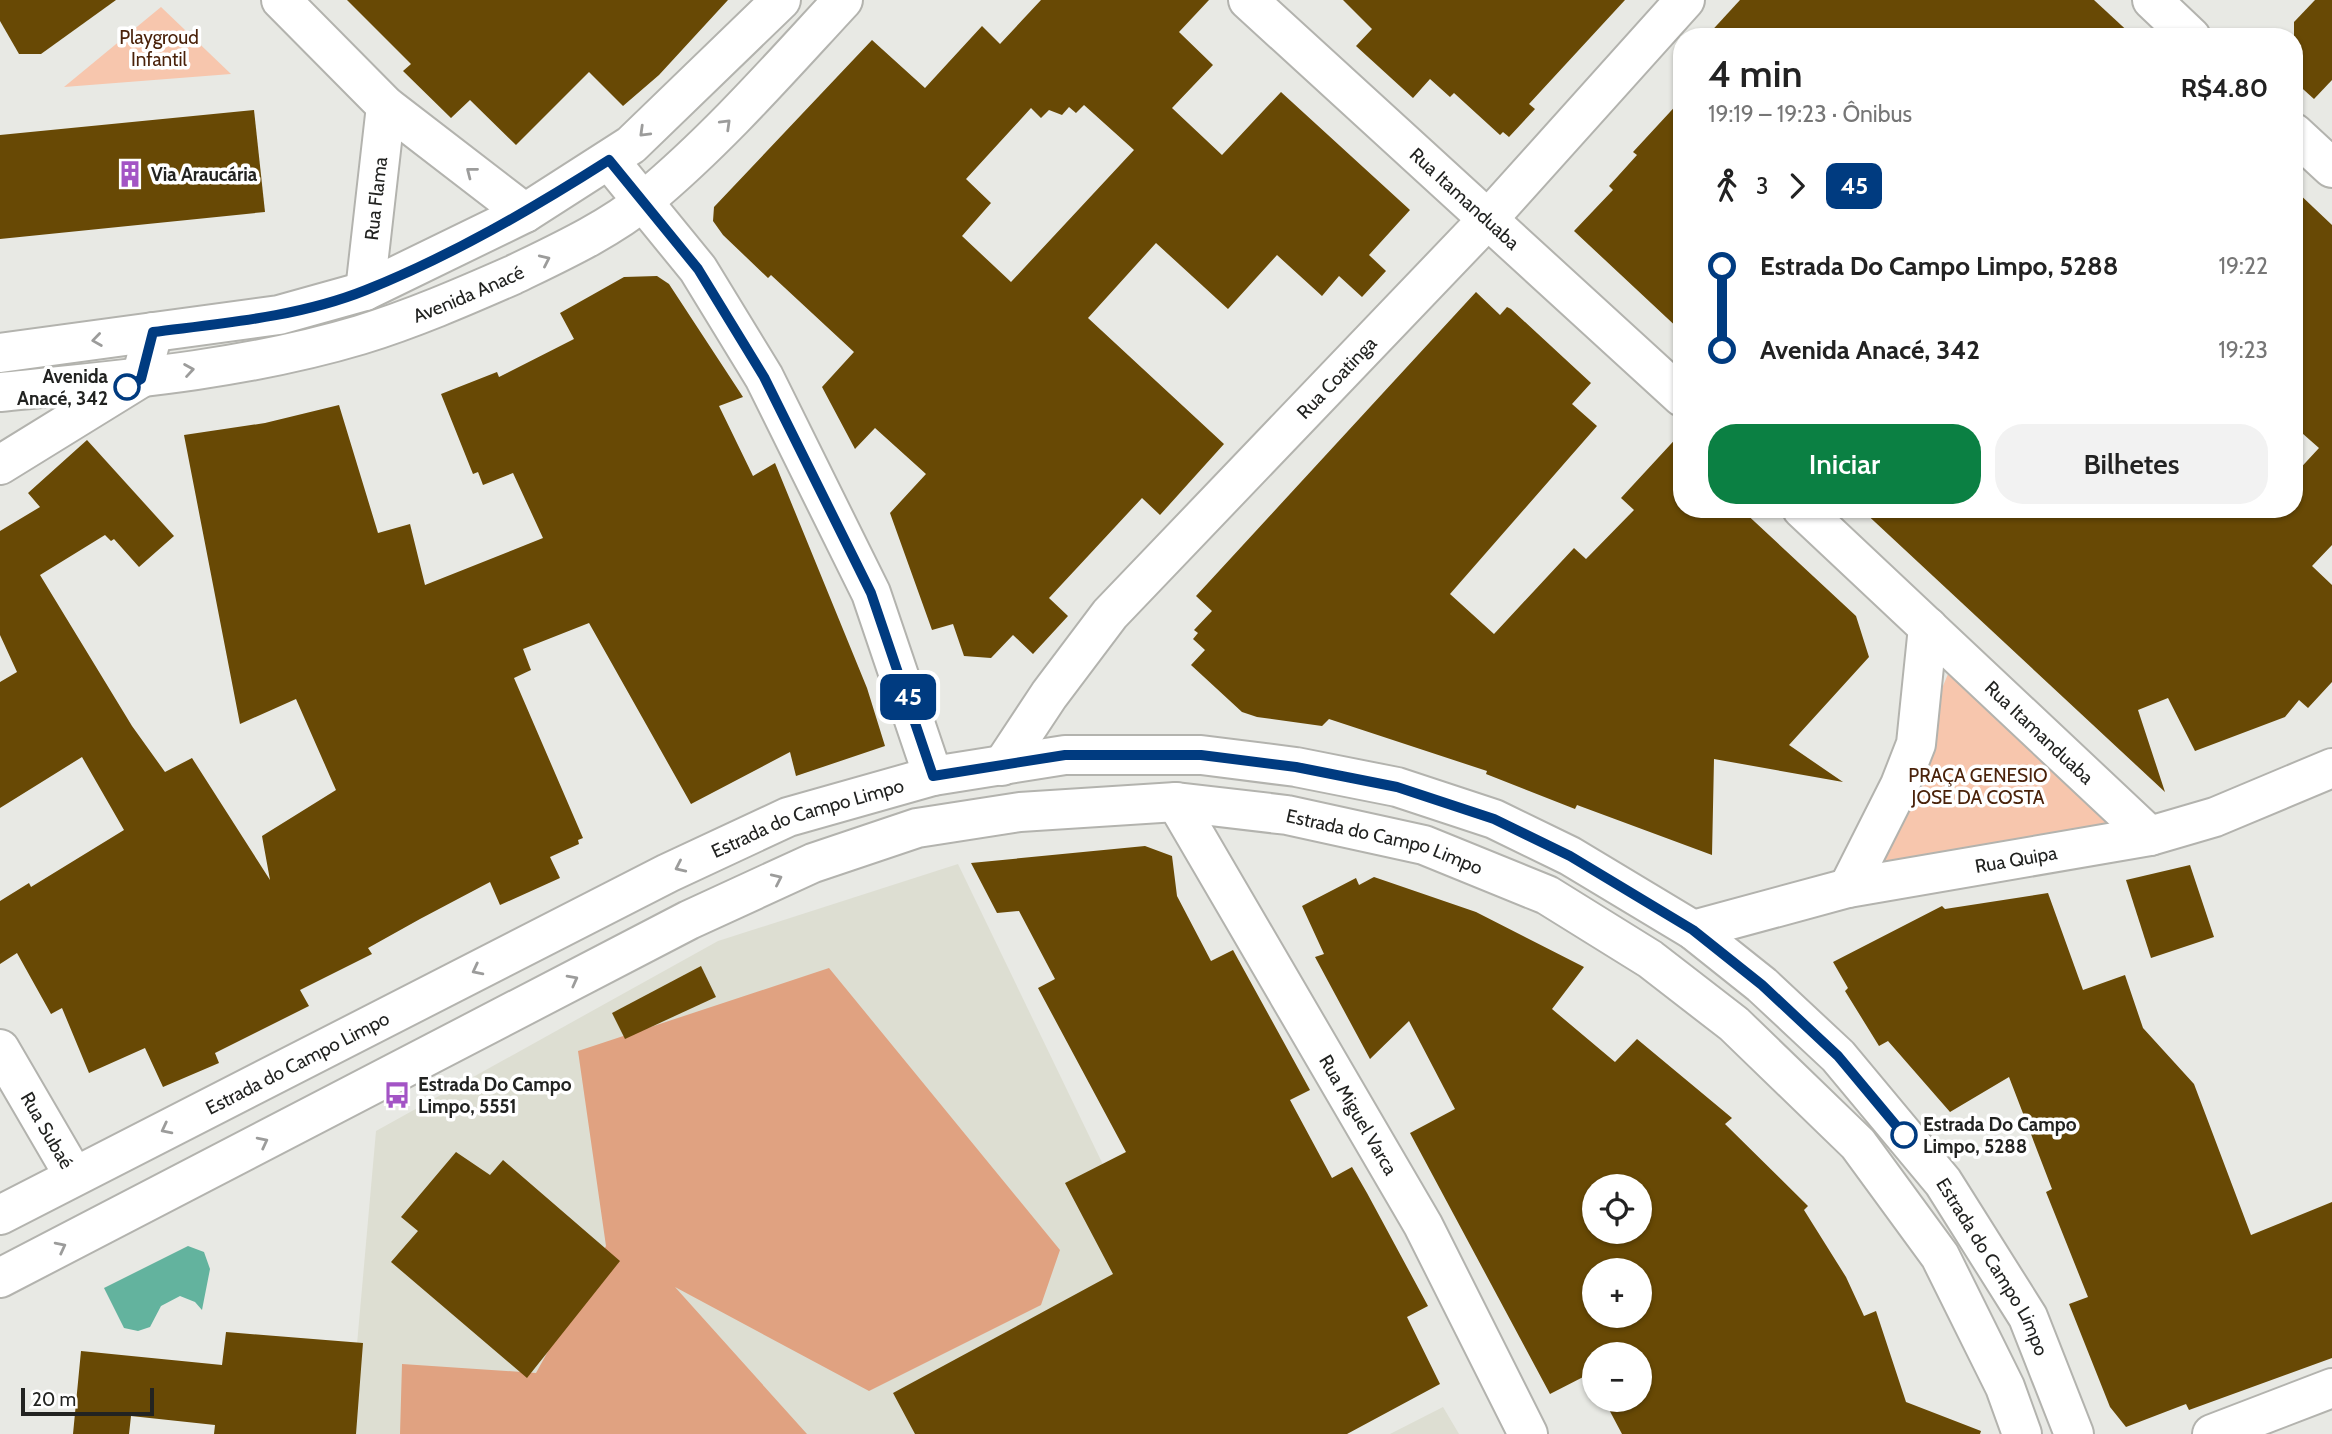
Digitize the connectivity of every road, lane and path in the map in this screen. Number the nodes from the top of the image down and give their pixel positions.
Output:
1 (281, 0) edge
2 (782, 0) edge
3 (843, 0) edge
4 (1248, 0) edge
5 (1685, 0) edge
6 (2152, 0) edge
7 (2182, 28) edge
8 (386, 106) junction
9 (2303, 141) edge
10 (609, 160) junction
11 (2332, 168) edge
12 (644, 201) junction
13 (525, 214) junction
14 (1489, 218) junction
15 (365, 291) junction
16 (153, 332) junction
17 (0, 353) edge
18 (141, 379) junction
19 (1673, 389) edge
20 (0, 392) edge
21 (0, 465) edge
22 (1812, 518) edge
23 (1928, 626) junction
24 (1002, 766) junction
25 (2332, 768) edge
26 (933, 776) junction
27 (1176, 802) junction
28 (2150, 836) junction
29 (1848, 888) junction
30 (1693, 930) junction
31 (0, 1049) edge
32 (74, 1176) junction
33 (0, 1215) edge
34 (0, 1278) edge
35 (2332, 1388) edge
36 (1528, 1434) edge
37 (2022, 1434) edge
38 (2074, 1434) edge
39 (2211, 1434) edge

1 - 8 street
2 -> 10 street
12 -> 3 street, Avenida Anacé
4 - 14 street, Rua Itamanduaba
5 - 14 street, Rua Coatinga
6 - 7 street
13 -> 8 street
8 - 15 street, Rua Flama
9 - 11 street
10 - 12 street
10 - 13 street
18 -> 12 street, Avenida Anacé
12 - 26 street
13 - 15 street
14 - 19 street, Rua Itamanduaba
14 - 24 street, Rua Coatinga
15 - 16 street
16 -> 17 street
16 - 18 street
18 - 20 street, Avenida Anacé
18 - 21 street
22 - 23 street, Rua Itamanduaba
23 - 28 street, Rua Itamanduaba
23 - 29 street
24 - 26 street, Estrada do Campo Limpo
24 - 30 street, Estrada do Campo Limpo
25 - 28 street, Rua Quipa
26 -> 32 street, Estrada do Campo Limpo
34 -> 27 street, Estrada do Campo Limpo
27 - 36 street, Rua Miguel Varca
27 - 37 street, Estrada do Campo Limpo
28 - 29 street, Rua Quipa
29 - 30 street, Rua Quipa
30 - 38 street, Estrada do Campo Limpo
31 - 32 street, Rua Subaé
32 - 33 street, Estrada do Campo Limpo
35 - 39 street

